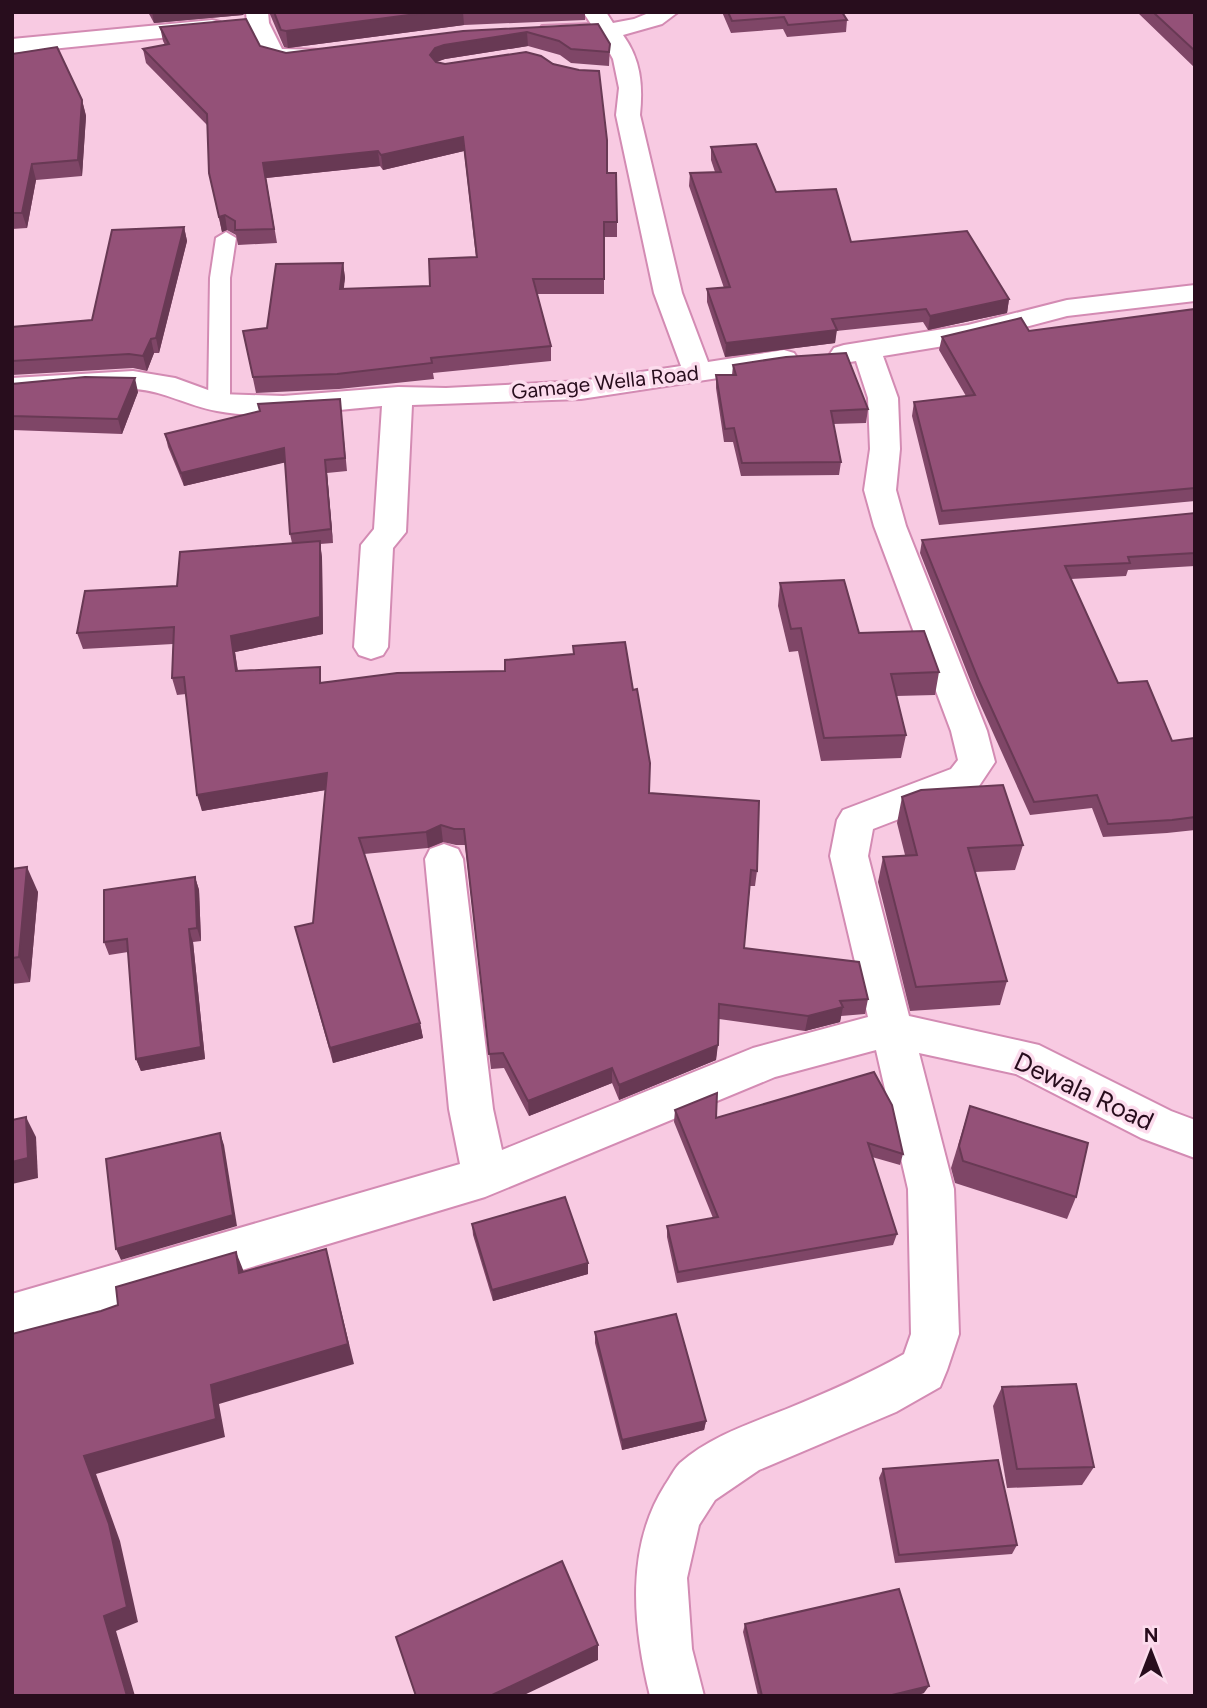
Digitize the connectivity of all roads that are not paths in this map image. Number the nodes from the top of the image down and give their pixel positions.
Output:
1 (667, 12) edge
2 (258, 18) edge
3 (599, 21) edge
4 (527, 32) edge
5 (12, 46) edge
6 (337, 52) edge
7 (226, 238) dead end
8 (1195, 293) edge
9 (867, 352) junction
10 (698, 373) junction
11 (12, 387) edge
12 (398, 396) junction
13 (219, 403) junction
14 (371, 647) dead end
15 (444, 859) dead end
16 (890, 1029) junction
17 (1195, 1139) edge
18 (485, 1177) junction
19 (12, 1317) edge
20 (677, 1696) edge

1 - 3 street
2 - 5 street
2 - 6 street
3 - 4 street
3 - 10 street
7 - 13 lane
8 - 9 street, Gamage Wella Road
9 - 10 street, Gamage Wella Road
9 - 16 street
10 - 12 street, Gamage Wella Road
11 - 13 street, Gamage Wella Road
12 - 13 street, Gamage Wella Road
12 - 14 street
15 - 18 street
16 - 17 street, Dewala Road
16 - 18 street
16 - 20 street
18 - 19 street

